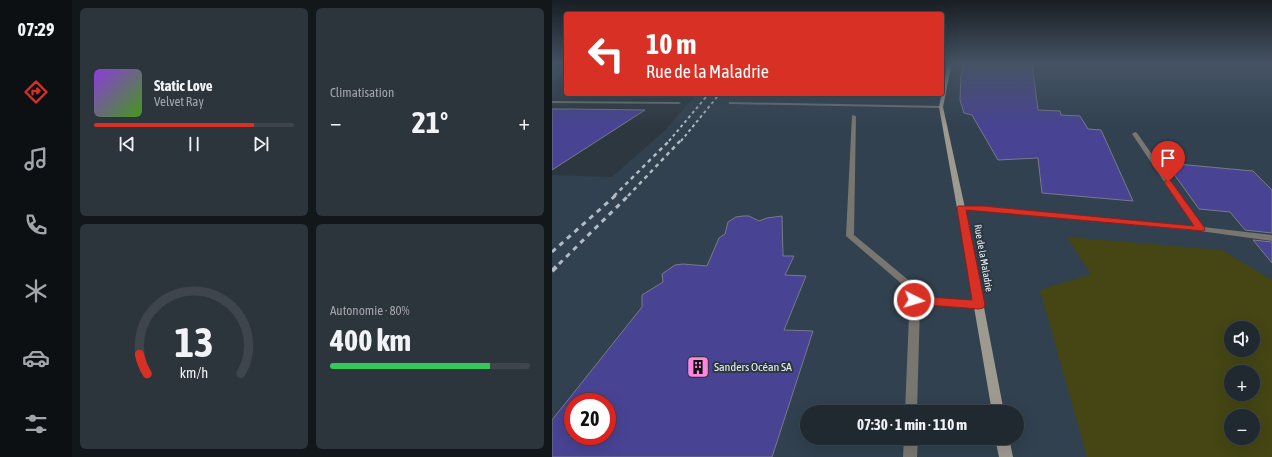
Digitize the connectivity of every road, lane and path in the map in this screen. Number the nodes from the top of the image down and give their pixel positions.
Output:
1 (943, 96) edge
2 (552, 102) edge
3 (679, 103) dead end
4 (731, 103) dead end
5 (941, 107) junction
6 (854, 116) dead end
7 (1135, 134) dead end
8 (961, 208) junction
9 (1200, 229) junction
10 (1272, 238) edge
11 (914, 300) junction
12 (979, 305) junction
13 (912, 405) edge
14 (997, 405) edge
15 (911, 445) edge
16 (1003, 445) edge
17 (910, 457) edge
18 (1006, 457) edge

1 - 5 street, Rue de la Maladrie
2 - 3 street
4 - 5 street
5 - 8 street, Rue de la Maladrie
6 - 11 street
7 - 9 street
8 - 9 street
8 - 12 street, Rue de la Maladrie
9 - 10 street
11 - 12 street
11 - 13 street
12 - 14 street, Rue de la Maladrie
15 - 17 street
16 - 18 street

